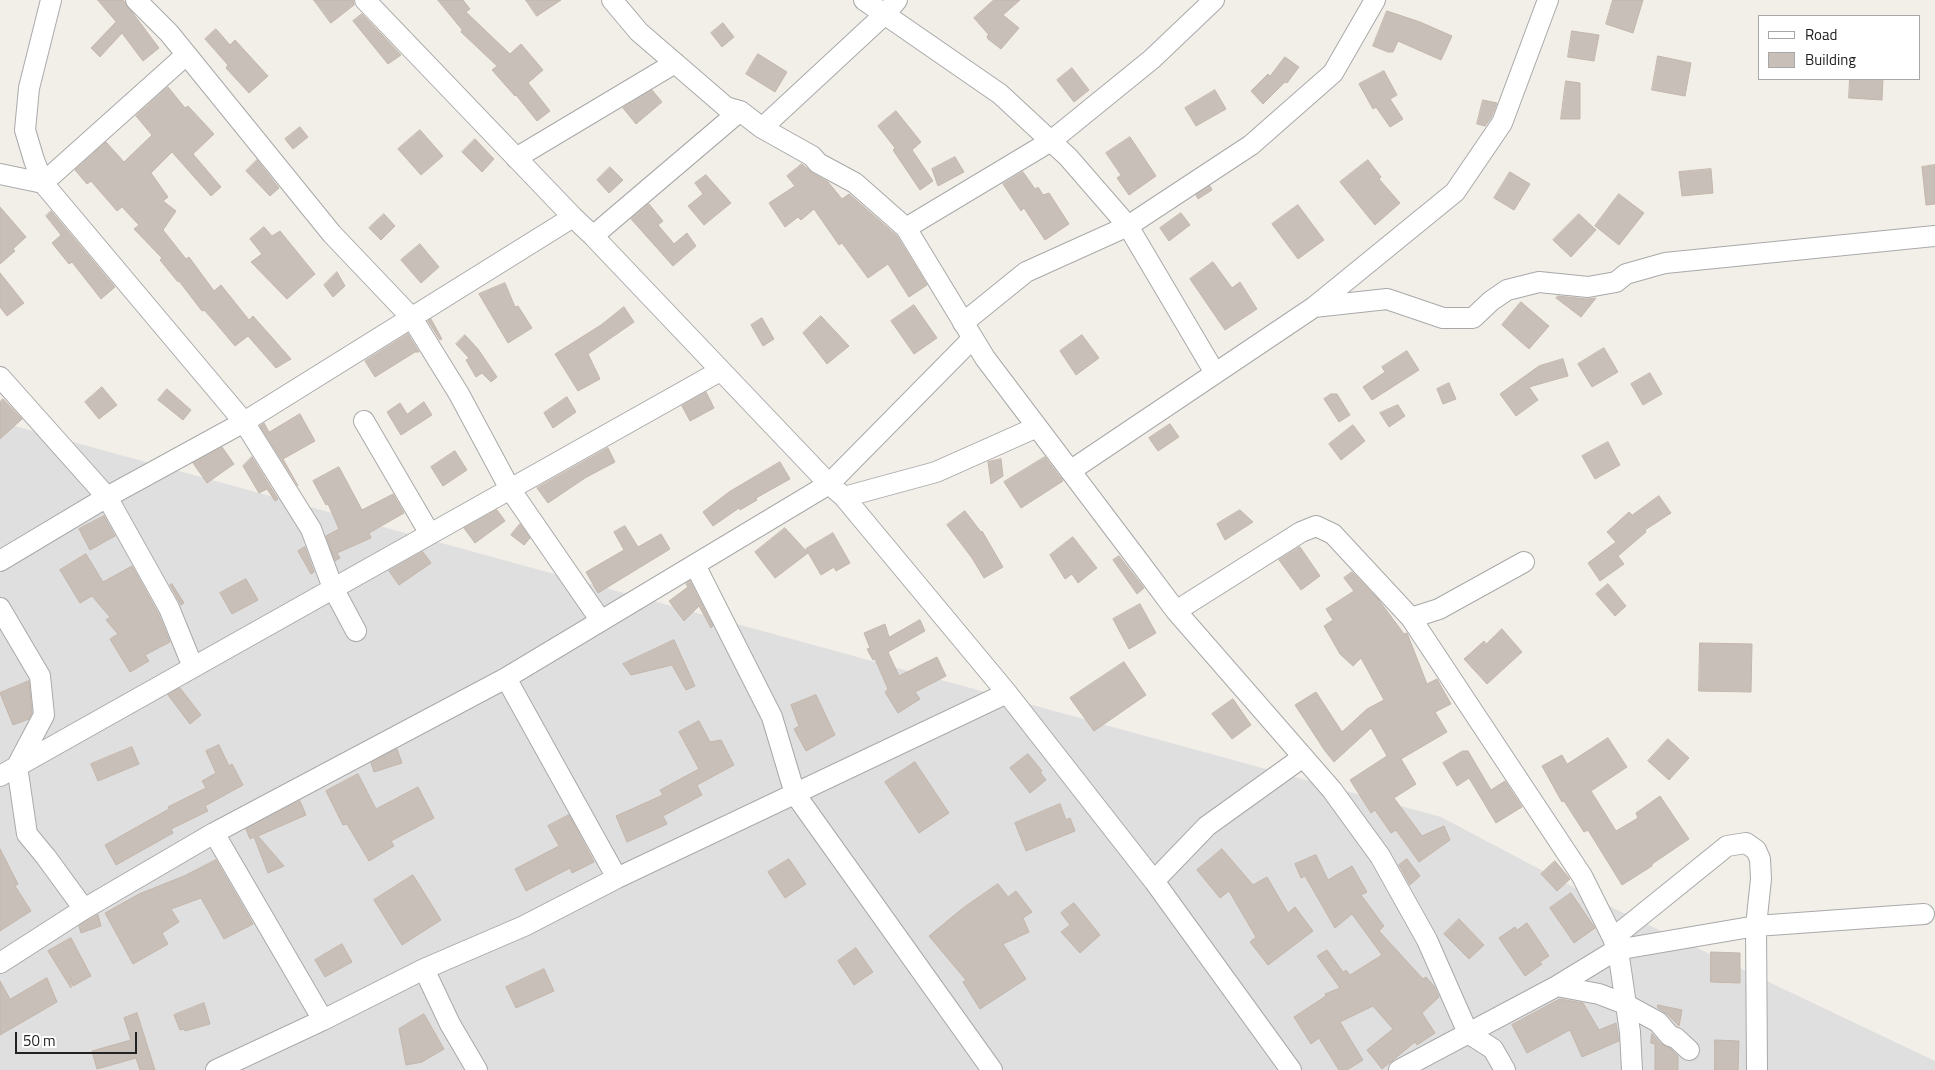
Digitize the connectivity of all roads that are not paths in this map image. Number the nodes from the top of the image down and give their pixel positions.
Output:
1 (51, 0) edge
2 (136, 0) edge
3 (365, 0) edge
4 (612, 0) edge
5 (864, 0) edge
6 (1214, 0) edge
7 (1375, 0) edge
8 (1548, 0) edge
9 (891, 7) edge
10 (186, 55) junction
11 (675, 63) junction
12 (740, 112) junction
13 (762, 128) junction
14 (1051, 141) junction
15 (516, 158) junction
16 (0, 174) edge
17 (43, 183) junction
18 (573, 217) junction
19 (1128, 226) junction
20 (906, 228) junction
21 (593, 236) junction
22 (1935, 236) edge
23 (1314, 307) junction
24 (412, 318) junction
25 (968, 330) junction
26 (720, 371) junction
27 (1215, 373) junction
28 (0, 377) edge
29 (364, 421) dead end
30 (244, 422) junction
31 (1037, 427) junction
32 (1070, 471) junction
33 (510, 489) junction
34 (836, 491) junction
35 (107, 497) junction
36 (430, 534) junction
37 (0, 561) edge
38 (1524, 562) dead end
39 (695, 565) junction
40 (333, 588) junction
41 (0, 608) edge
42 (1176, 611) junction
43 (1411, 618) junction
44 (601, 622) junction
45 (356, 631) dead end
46 (193, 667) junction
47 (506, 678) junction
48 (1007, 693) junction
49 (1303, 757) junction
50 (9, 771) edge
51 (795, 794) junction
52 (214, 833) junction
53 (617, 878) junction
54 (1154, 881) junction
55 (84, 909) junction
56 (1924, 914) dead end
57 (1756, 926) junction
58 (1614, 944) junction
59 (0, 964) edge
60 (424, 969) junction
61 (1558, 986) junction
62 (1625, 1004) junction
63 (323, 1020) junction
64 (1468, 1033) junction
65 (1690, 1050) dead end
66 (216, 1070) edge
67 (477, 1070) edge
68 (992, 1070) edge
69 (1291, 1070) edge
70 (1399, 1070) edge
71 (1505, 1070) edge
72 (1632, 1070) edge
73 (1757, 1070) edge

1 - 17 street
2 - 10 street
3 - 15 street
4 - 11 street
5 - 9 street
6 - 14 street
7 - 19 street
8 - 23 street
9 - 13 street
9 - 14 street
10 - 17 street
10 - 24 street
11 - 12 street
11 - 15 street
12 - 13 street
12 - 21 street
13 - 20 street
14 - 19 street
14 - 20 street
15 - 18 street
16 - 17 street
17 - 30 street
18 - 21 street
18 - 24 street
19 - 25 street
19 - 27 street
20 - 25 street
21 - 26 street
22 - 23 street
23 - 27 street
24 - 30 street
24 - 33 street
25 - 31 street
25 - 34 street
26 - 33 street
26 - 34 street
27 - 32 street
28 - 35 street
29 - 36 street
30 - 35 street
30 - 40 street
31 - 32 street
31 - 34 street
32 - 42 street
33 - 36 street
33 - 44 street
34 - 39 street
34 - 48 street
35 - 37 street
35 - 46 street
36 - 40 street
38 - 43 street
39 - 44 street
39 - 51 street
40 - 45 street
40 - 46 street
41 - 50 street
42 - 43 street
42 - 49 street
43 - 58 street
44 - 47 street
46 - 50 street
47 - 52 street
47 - 53 street
48 - 51 street
48 - 54 street
49 - 54 street
49 - 64 street
50 - 55 street
51 - 53 street
51 - 68 street
52 - 55 street
52 - 63 street
53 - 60 street
54 - 69 street
55 - 59 street
56 - 57 street
57 - 58 street
57 - 58 street
57 - 73 street
58 - 61 street
58 - 62 street
60 - 63 street
60 - 67 street
61 - 62 street
61 - 64 street
62 - 65 street
62 - 72 street
63 - 66 street
64 - 70 street
64 - 71 street

